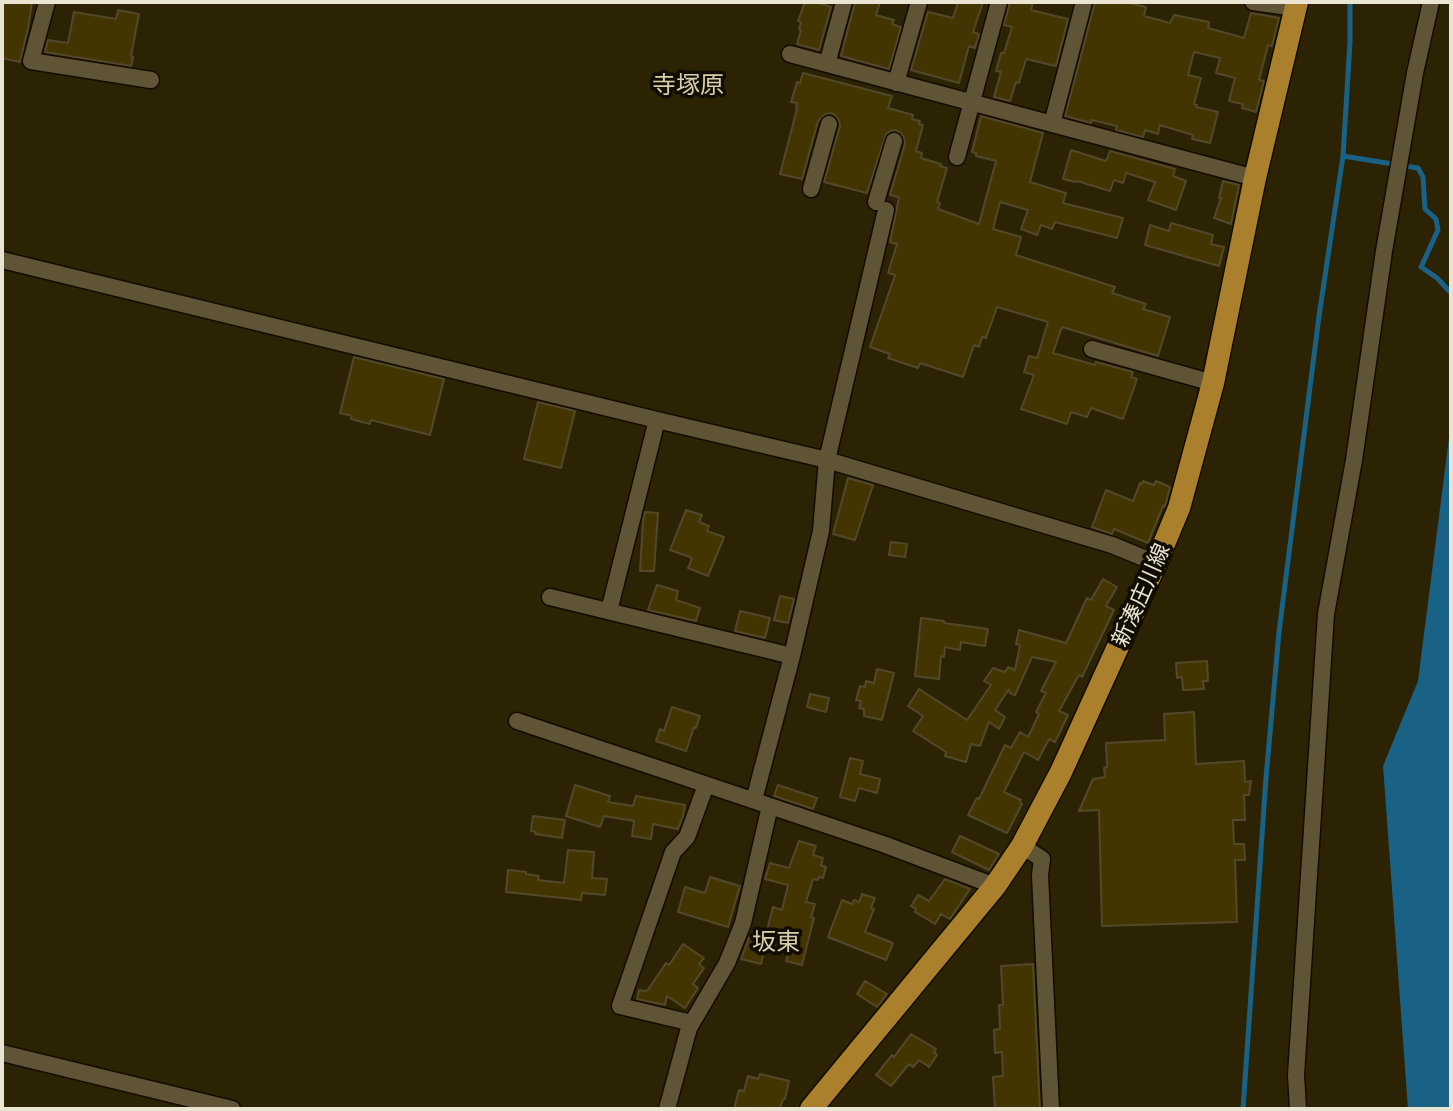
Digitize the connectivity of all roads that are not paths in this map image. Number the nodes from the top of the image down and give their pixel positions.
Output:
1 (47, 2) edge
2 (844, 2) edge
3 (919, 2) edge
4 (999, 2) edge
5 (1084, 2) edge
6 (1253, 2) edge
7 (1431, 2) edge
8 (1296, 5) edge
9 (790, 54) dead end
10 (827, 64) junction
11 (151, 80) dead end
12 (896, 83) junction
13 (972, 102) junction
14 (829, 124) dead end
15 (1052, 124) junction
16 (894, 141) dead end
17 (957, 157) dead end
18 (1255, 178) junction
19 (811, 189) dead end
20 (2, 260) edge
21 (1092, 349) dead end
22 (1213, 383) junction
23 (657, 420) junction
24 (827, 460) junction
25 (1156, 563) junction
26 (550, 597) dead end
27 (609, 611) junction
28 (792, 656) junction
29 (517, 721) dead end
30 (706, 785) junction
31 (762, 803) junction
32 (1022, 846) junction
33 (995, 886) junction
34 (692, 1023) junction
35 (2, 1053) edge
36 (232, 1109) edge
37 (667, 1109) edge
38 (811, 1109) edge
39 (1051, 1109) edge
40 (1298, 1109) edge

1 - 11 street
2 - 10 street
3 - 12 street
4 - 13 street
5 - 15 street
6 - 8 street
7 - 40 street
8 - 18 main road, 新湊庄川線
9 - 10 street
10 - 12 street
12 - 13 street
13 - 15 street
13 - 17 street
14 - 19 street
15 - 18 street
16 - 24 street
18 - 22 main road, 新湊庄川線
20 - 23 street
21 - 22 street
22 - 25 main road, 新湊庄川線
23 - 24 street
23 - 27 street
24 - 25 street
24 - 28 street
25 - 32 main road, 新湊庄川線
26 - 27 street
27 - 28 street
28 - 31 street
29 - 30 street
30 - 31 street
30 - 34 street
31 - 33 street
31 - 34 street
32 - 33 main road, 新湊庄川線
32 - 39 street
33 - 38 main road, 新湊庄川線
34 - 37 street
35 - 36 street

